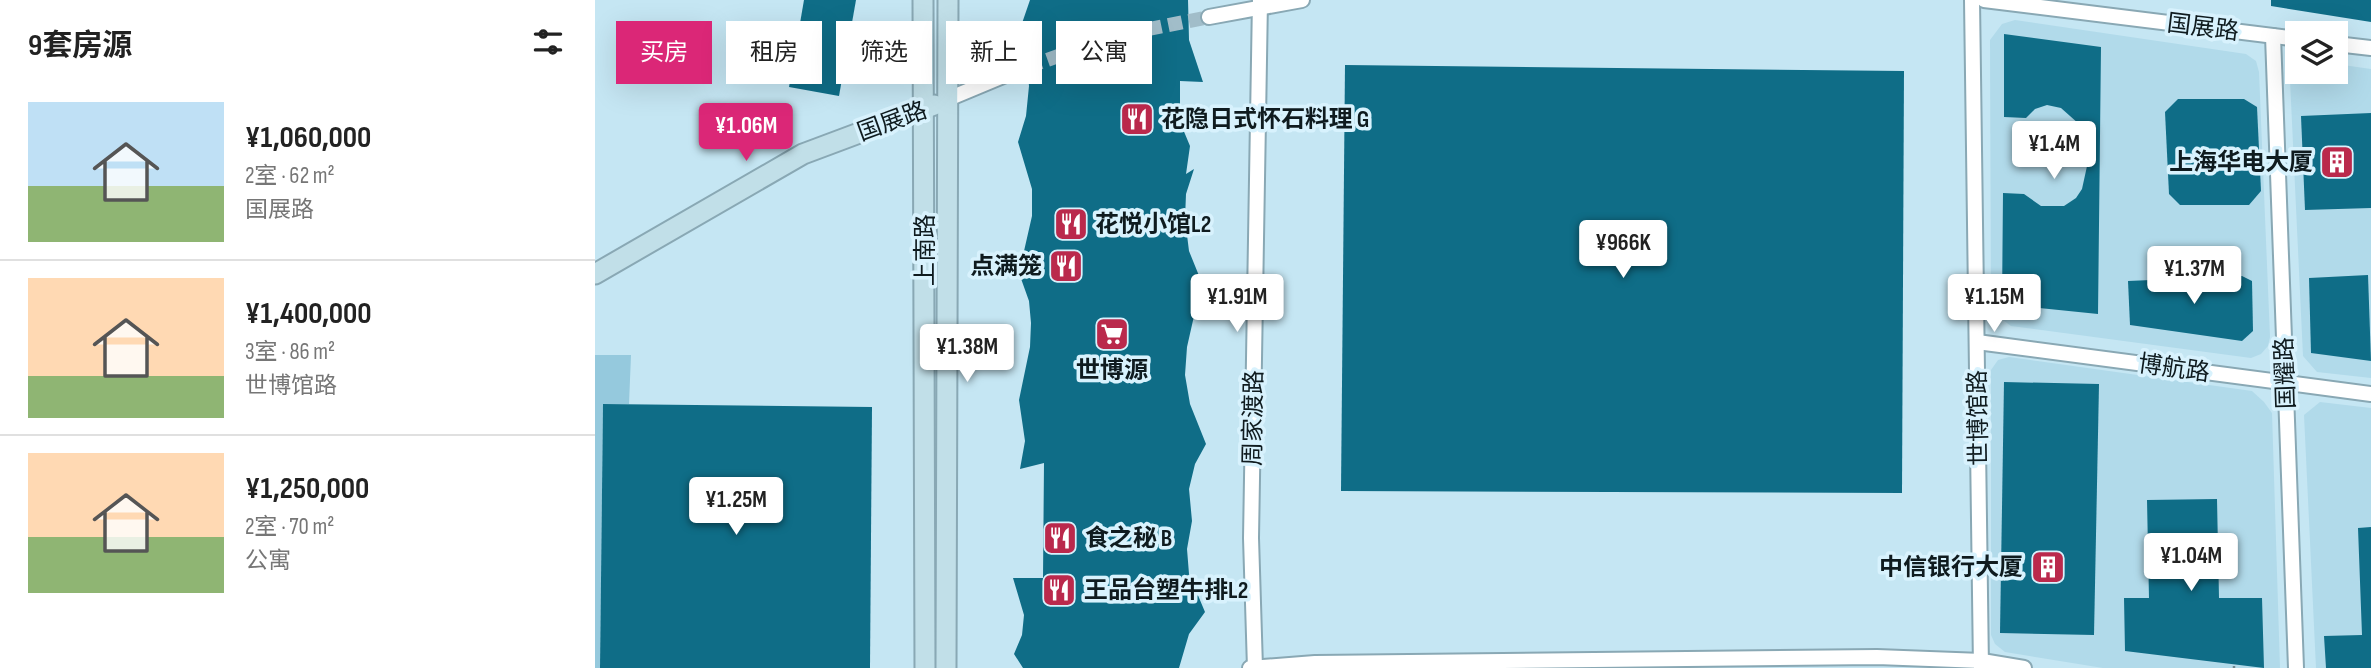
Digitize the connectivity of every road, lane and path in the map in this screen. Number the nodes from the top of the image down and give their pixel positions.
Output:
1 (923, 0) edge
2 (948, 0) edge
3 (1302, 0) edge
4 (1972, 0) edge
5 (1984, 0) edge
6 (1260, 3) edge
7 (1209, 17) tunnel mouth
8 (2273, 36) junction
9 (2285, 37) edge
10 (2348, 45) edge
11 (2371, 48) edge
12 (984, 84) edge
13 (948, 99) junction
14 (925, 109) junction
15 (595, 274) edge
16 (1977, 342) junction
17 (2285, 383) junction
18 (2371, 394) edge
19 (1981, 665) edge
20 (925, 668) edge
21 (946, 668) edge
22 (1253, 668) edge
23 (2024, 668) edge
24 (2296, 668) edge

1 - 14 main road, 上南路
2 - 13 main road, 上南路
3 - 6 street
4 - 16 street, 世博馆路
5 - 8 street, 国展路
6 - 7 street
6 - 22 street, 周家渡路
8 - 9 street, 国展路
8 - 17 street, 国耀路
10 - 11 street
12 - 13 street, 国展路
13 - 14 main road, 国展路
13 - 21 main road, 上南路
14 - 15 main road, 国展路
14 - 20 main road, 上南路
16 - 17 street, 博航路
16 - 19 street, 世博馆路
17 - 18 street, 博航路
17 - 24 street, 国耀路
19 - 22 street
19 - 23 street

